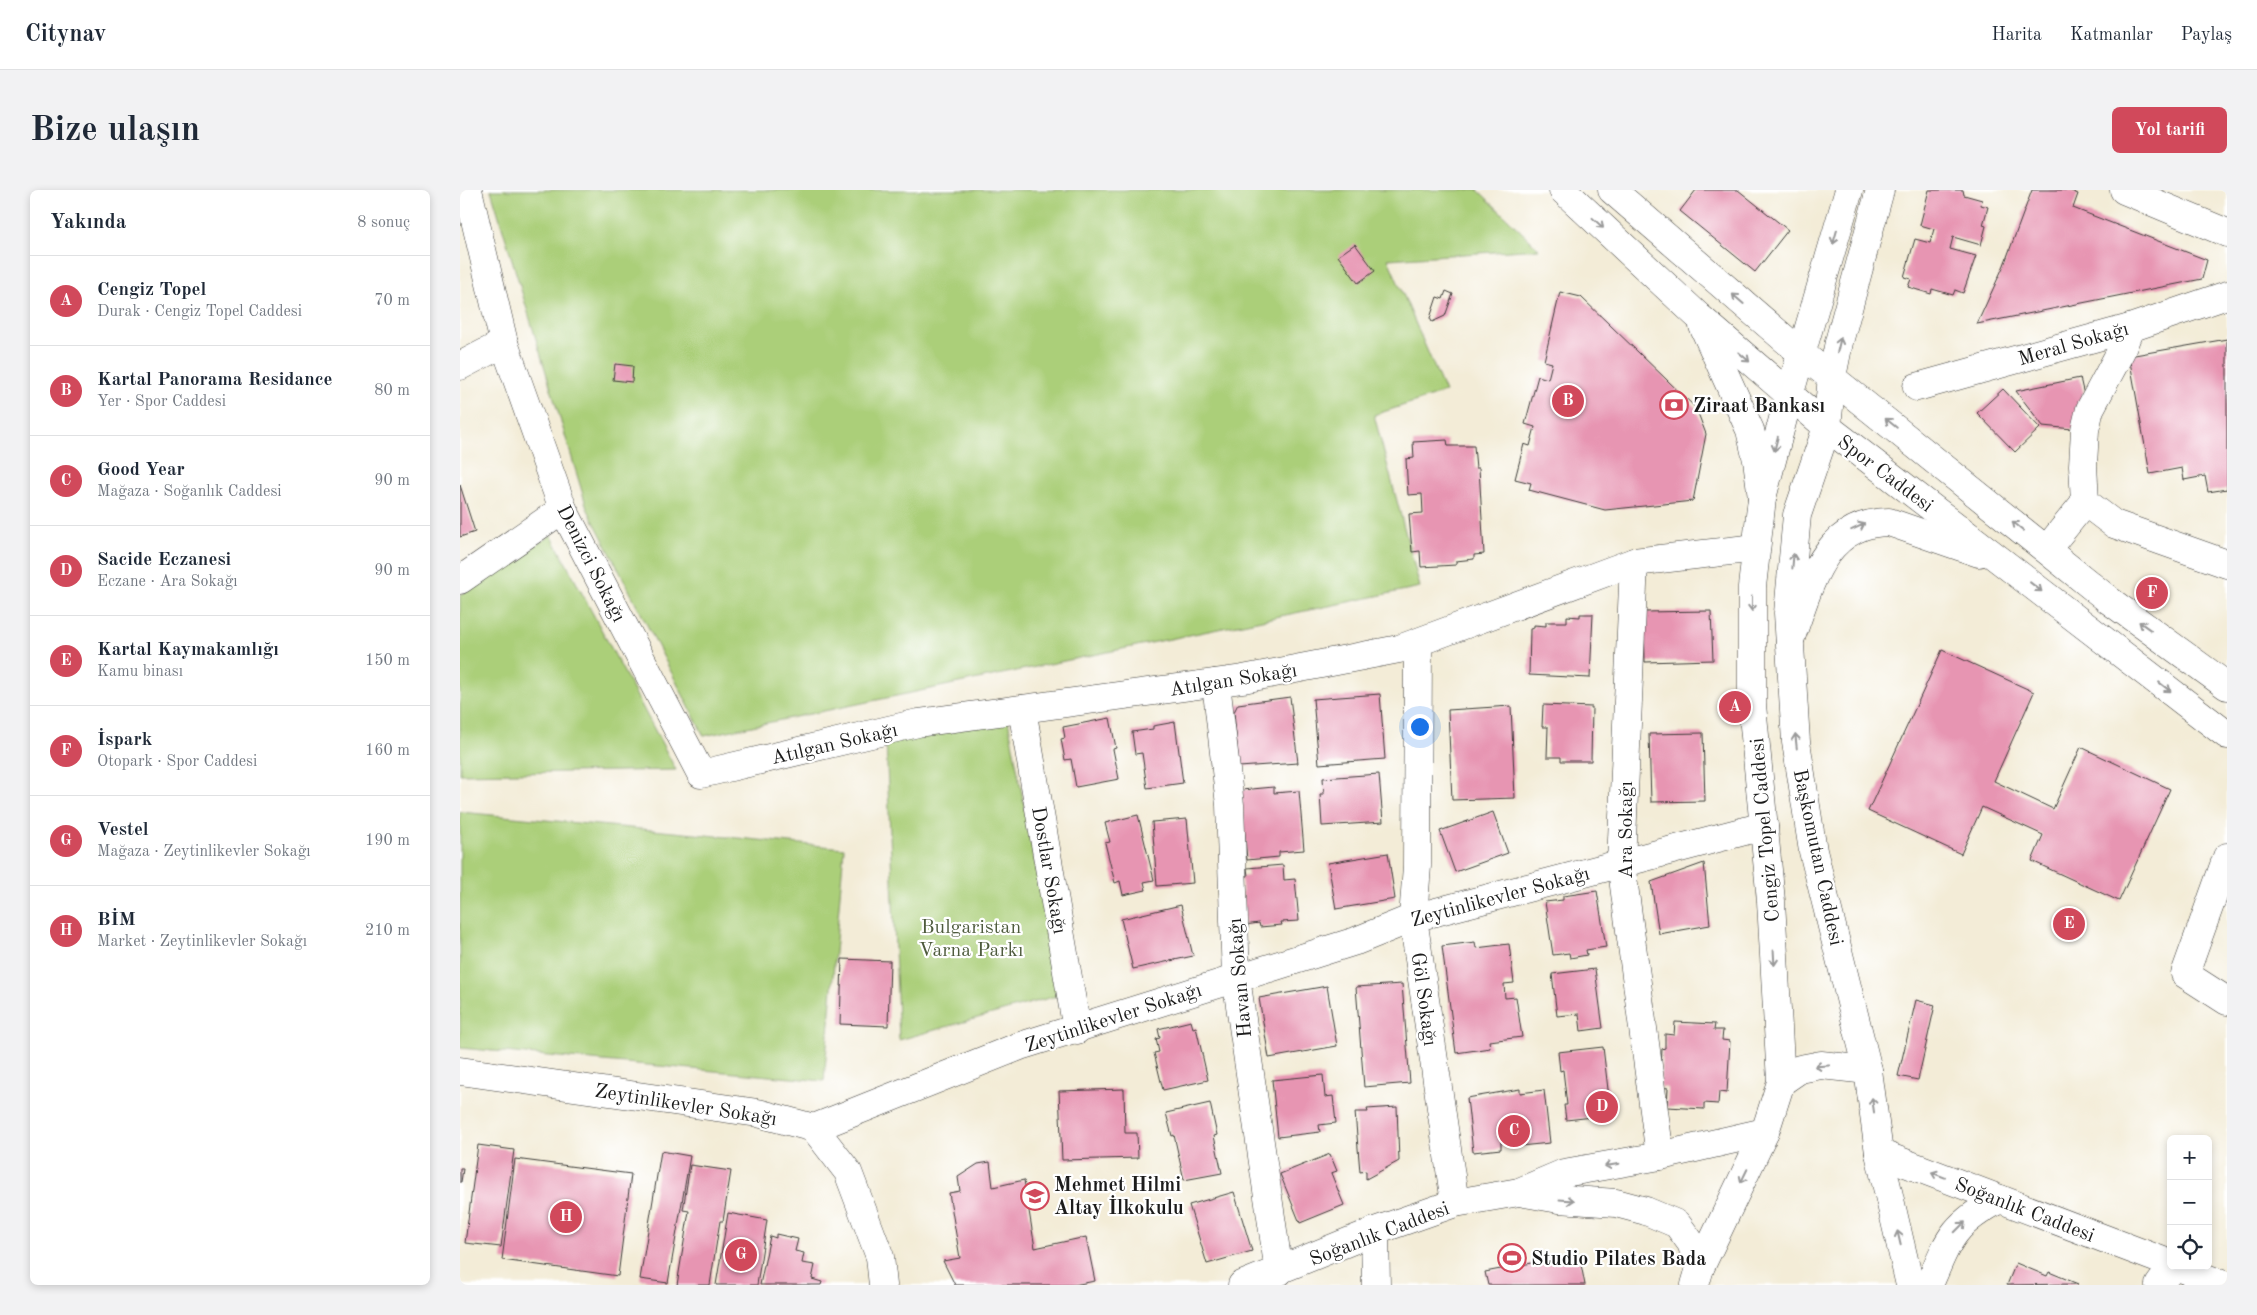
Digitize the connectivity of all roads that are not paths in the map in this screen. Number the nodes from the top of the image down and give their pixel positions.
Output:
1 (468, 190) edge
2 (1563, 190) edge
3 (1612, 190) edge
4 (1849, 190) edge
5 (1880, 190) edge
6 (2124, 190) edge
7 (2173, 199) edge
8 (2227, 233) edge
9 (2227, 295) edge
10 (1698, 316) junction
11 (2130, 328) junction
12 (504, 343) junction
13 (1802, 354) junction
14 (460, 366) edge
15 (1832, 377) junction
16 (1917, 387) dead end
17 (1789, 396) junction
18 (1826, 427) junction
19 (1762, 498) junction
20 (2085, 502) junction
21 (563, 509) junction
22 (1756, 548) junction
23 (2047, 549) junction
24 (1634, 562) junction
25 (2004, 562) junction
26 (2227, 564) edge
27 (460, 580) edge
28 (1790, 640) junction
29 (1418, 643) junction
30 (1216, 683) junction
31 (2227, 686) edge
32 (1022, 709) junction
33 (2227, 735) edge
34 (701, 774) joint
35 (1764, 826) junction
36 (2227, 857) edge
37 (1621, 863) junction
38 (1413, 918) junction
39 (1236, 978) junction
40 (2227, 1001) edge
41 (1077, 1030) junction
42 (460, 1070) edge
43 (1868, 1070) junction
44 (1781, 1082) junction
45 (814, 1128) junction
46 (1765, 1132) junction
47 (1879, 1153) junction
48 (1660, 1156) junction
49 (1519, 1192) junction
50 (2000, 1199) junction
51 (1455, 1203) junction
52 (1375, 1231) junction
53 (2167, 1264) edge
54 (2170, 1270) edge
55 (2184, 1270) edge
56 (1279, 1272) junction
57 (1697, 1276) edge
58 (883, 1285) edge
59 (1242, 1285) edge
60 (1376, 1285) edge
61 (1910, 1285) edge
62 (1929, 1285) edge
63 (2159, 1285) edge
64 (2224, 1285) edge

1 - 12 street, Denizci Sokağı
2 -> 10 street, Spor Caddesi
13 -> 3 street, Spor Caddesi
4 -> 13 street, Cengiz Topel Caddesi
15 -> 5 street
6 - 7 street
7 - 8 street
9 - 11 street, Meral Sokağı
10 -> 17 street, Spor Caddesi
10 - 19 street
11 - 16 street, Meral Sokağı
11 - 20 street
12 - 14 street
12 - 21 street, Denizci Sokağı
13 - 15 street, Spor Caddesi
13 - 17 street, Cengiz Topel Caddesi
15 - 18 street
23 -> 15 street, Spor Caddesi
17 - 18 street, Spor Caddesi
17 -> 19 street, Cengiz Topel Caddesi
18 - 25 street, Spor Caddesi
28 -> 18 street, Başkomutan Caddesi
19 - 22 street, Cengiz Topel Caddesi
20 - 23 street
20 - 26 street
21 - 27 street
21 - 34 street, Denizci Sokağı
22 - 24 street, Atılgan Sokağı
22 -> 35 street, Cengiz Topel Caddesi
31 -> 23 street, Spor Caddesi
24 - 29 street, Atılgan Sokağı
24 - 37 street, Ara Sokağı
28 -> 25 street
25 -> 33 street, Spor Caddesi
43 -> 28 street, Başkomutan Caddesi
29 - 30 street, Atılgan Sokağı
29 - 38 street, Göl Sokağı
30 - 32 street, Atılgan Sokağı
30 - 39 street, Havan Sokağı
32 - 34 street, Atılgan Sokağı
32 - 41 street, Dostlar Sokağı
35 - 37 street, Zeytinlikevler Sokağı
35 -> 44 street, Cengiz Topel Caddesi
36 - 40 street
37 - 38 street, Zeytinlikevler Sokağı
37 - 48 street, Ara Sokağı
38 - 39 street, Zeytinlikevler Sokağı
38 - 51 street, Göl Sokağı
39 - 41 street, Zeytinlikevler Sokağı
39 - 56 street, Havan Sokağı
41 - 45 street, Zeytinlikevler Sokağı
42 - 45 street, Zeytinlikevler Sokağı
43 -> 44 street
47 -> 43 street, Başkomutan Caddesi
44 - 46 street, Cengiz Topel Caddesi
45 - 58 street
46 - 48 street, Soğanlık Caddesi
46 -> 57 street, Cengiz Topel Caddesi
50 -> 47 street, Soğanlık Caddesi
61 -> 47 street, Başkomutan Caddesi
48 -> 49 street, Soğanlık Caddesi
49 - 51 street, Soğanlık Caddesi
49 -> 57 street, Soğanlık Caddesi
50 - 53 street, Soğanlık Caddesi
62 -> 50 street
51 - 52 street, Soğanlık Caddesi
52 - 56 street, Soğanlık Caddesi
52 - 60 street
54 - 63 street
55 - 64 street, Soğanlık Caddesi
56 - 59 street, Soğanlık Caddesi

